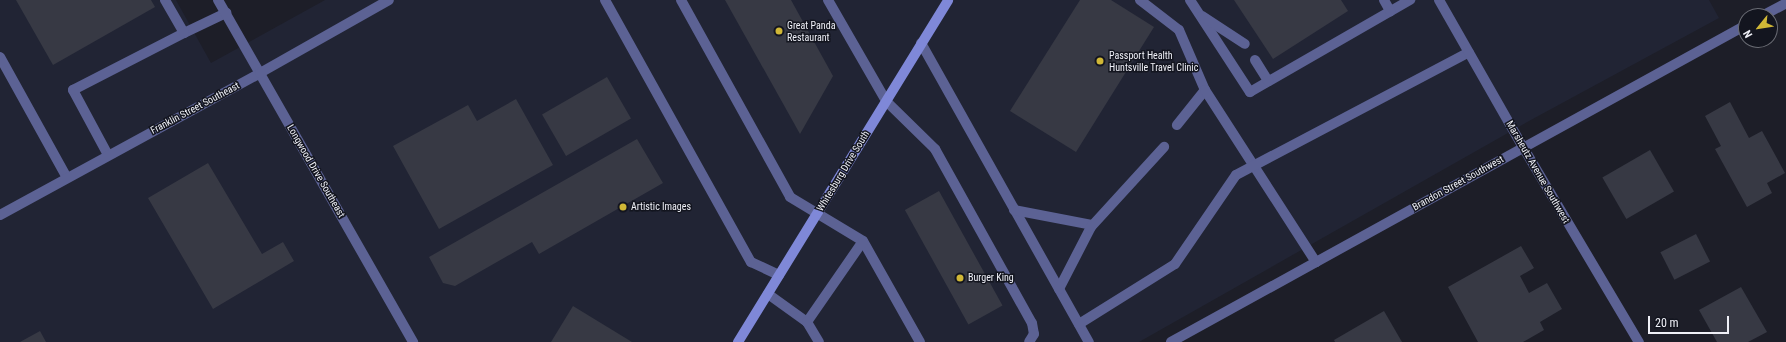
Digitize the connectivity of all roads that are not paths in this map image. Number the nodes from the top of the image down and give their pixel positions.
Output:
1 (165, 0) edge
2 (218, 0) edge
3 (389, 0) edge
4 (605, 0) edge
5 (681, 0) edge
6 (828, 0) edge
7 (948, 0) edge
8 (1140, 0) edge
9 (1190, 0) edge
10 (1384, 0) edge
11 (1410, 0) edge
12 (1439, 0) edge
13 (1786, 3) edge
14 (1777, 8) edge
15 (1390, 11) junction
16 (226, 13) junction
17 (1199, 14) junction
18 (1738, 29) edge
19 (184, 33) junction
20 (921, 43) junction
21 (1245, 44) dead end
22 (1469, 52) junction
23 (0, 57) edge
24 (1255, 60) dead end
25 (260, 73) junction
26 (1268, 82) junction
27 (1205, 90) junction
28 (886, 101) junction
29 (1177, 125) dead end
30 (1164, 147) dead end
31 (1523, 147) junction
32 (108, 155) junction
33 (1254, 166) junction
34 (67, 178) junction
35 (1014, 210) junction
36 (817, 214) junction
37 (0, 215) edge
38 (1090, 228) junction
39 (863, 241) junction
40 (1316, 262) junction
41 (779, 275) junction
42 (1059, 289) junction
43 (768, 294) junction
44 (807, 322) junction
45 (1078, 324) junction
46 (414, 342) edge
47 (738, 342) edge
48 (819, 342) edge
49 (920, 342) edge
50 (1029, 342) edge
51 (1089, 342) edge
52 (1171, 342) edge
53 (1639, 342) edge

1 - 19 street
2 - 16 street, Longwood Drive Southeast
3 - 25 street, Franklin Street Southeast
4 - 41 street
5 - 36 street
6 - 28 street
7 - 20 main road, Whitesburg Drive South
8 - 27 street
9 - 17 street
10 - 15 street
11 - 15 street
12 - 22 street, Marsheutz Avenue Southwest
13 - 14 street
15 - 26 street
16 - 19 street
16 - 25 street, Longwood Drive Southeast
17 - 21 street
17 - 26 street
18 - 31 street, Brandon Street Southwest
19 - 32 street
20 - 28 main road, Whitesburg Drive South
20 - 35 street
22 - 31 street, Marsheutz Avenue Southwest
22 - 33 street
23 - 34 street
24 - 26 street
25 - 32 street, Franklin Street Southeast
25 - 46 street, Longwood Drive Southeast
27 - 29 street
27 - 33 street
28 - 36 main road, Whitesburg Drive South
28 - 50 street
30 - 38 street
31 - 40 street, Brandon Street Southwest
31 - 53 street, Marsheutz Avenue Southwest
32 - 34 street, Franklin Street Southeast
33 - 40 street
33 - 45 street
34 - 37 street, Franklin Street Southeast
35 - 38 street
35 - 42 street
36 - 39 street
36 - 41 main road, Whitesburg Drive South
38 - 42 street
39 - 44 street
39 - 49 street
40 - 52 street, Brandon Street Southwest
41 - 43 main road, Whitesburg Drive South
42 - 45 street
43 - 44 street
43 - 47 main road, Whitesburg Drive South
44 - 48 street
45 - 51 street

